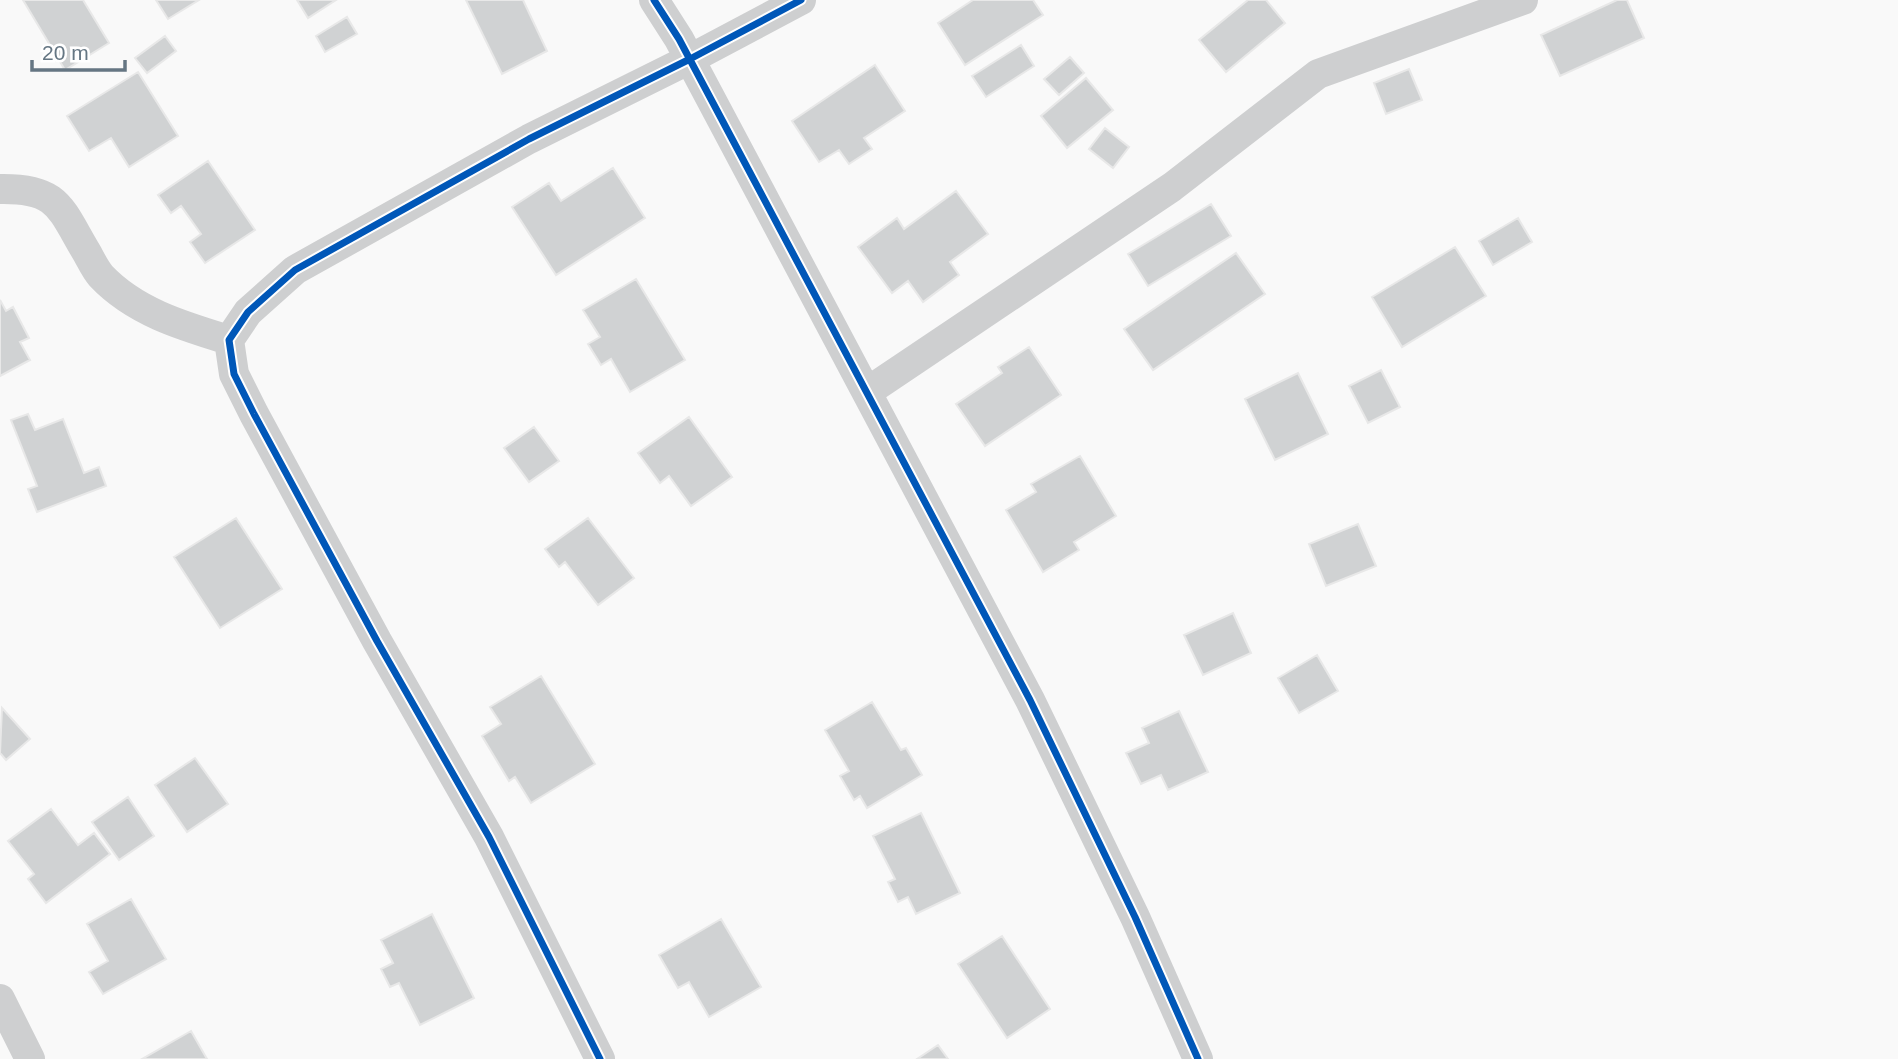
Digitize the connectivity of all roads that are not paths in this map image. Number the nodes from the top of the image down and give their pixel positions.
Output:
1 (654, 0) edge
2 (801, 0) edge
3 (1523, 0) edge
4 (690, 59) junction
5 (0, 189) edge
6 (229, 340) junction
7 (867, 392) junction
8 (0, 999) edge
9 (30, 1059) edge
10 (600, 1059) edge
11 (1198, 1059) edge

1 - 4 street
2 - 4 street
3 - 7 street
4 - 6 street
4 - 7 street
5 - 6 street
6 - 10 street
7 - 11 street
8 - 9 street

